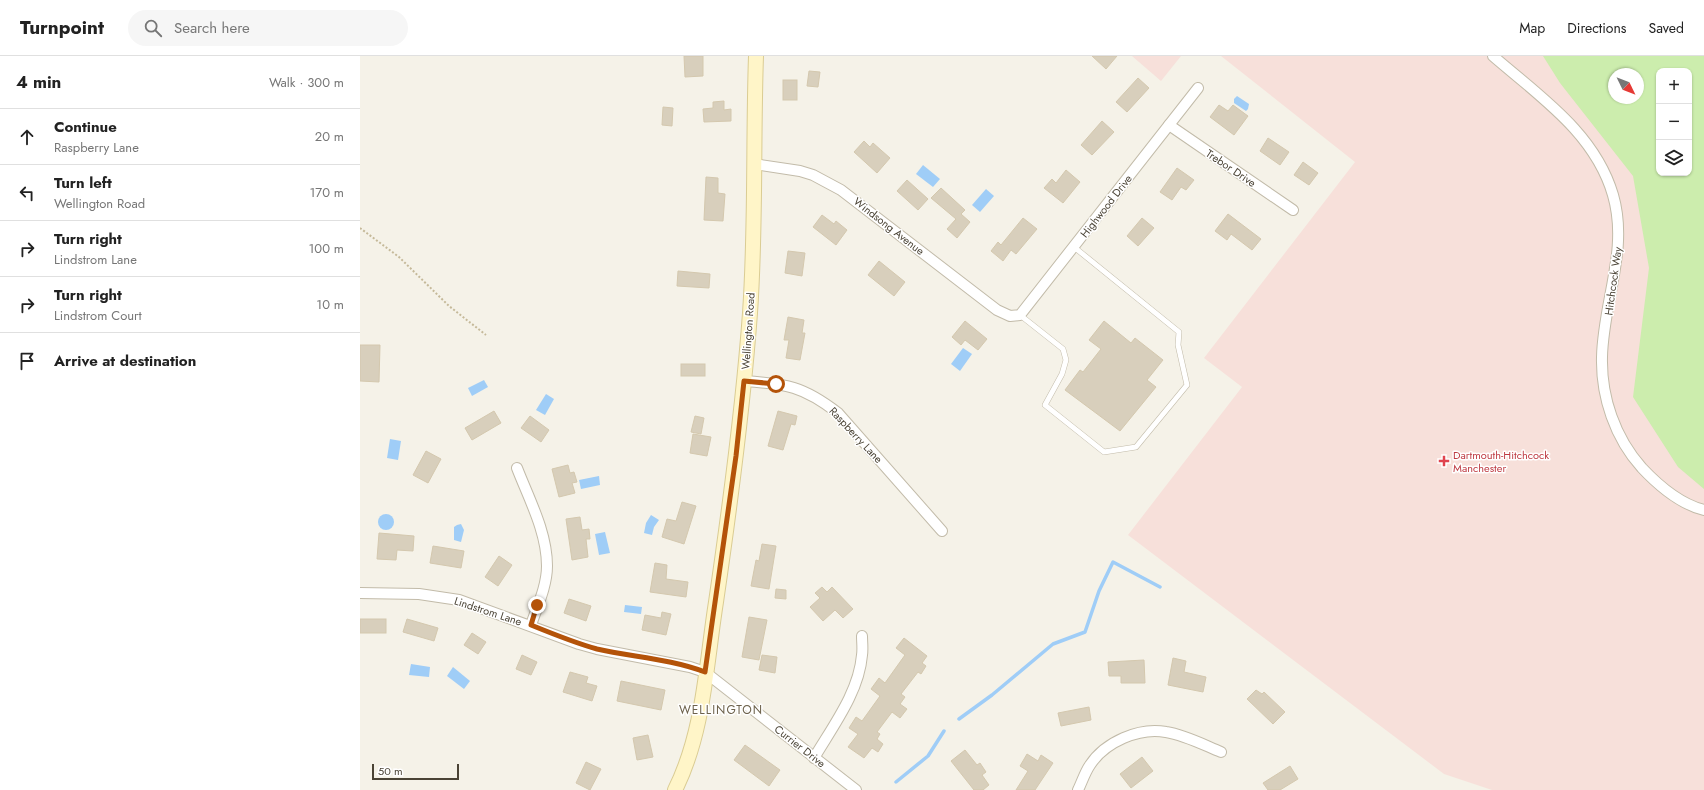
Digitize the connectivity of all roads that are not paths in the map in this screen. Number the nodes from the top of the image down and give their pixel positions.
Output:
1 (756, 56) edge
2 (1493, 56) edge
3 (1198, 88) dead end
4 (1169, 126) junction
5 (754, 164) junction
6 (1293, 210) dead end
7 (1074, 247) junction
8 (1015, 316) junction
9 (744, 381) junction
10 (517, 468) dead end
11 (1704, 510) edge
12 (942, 531) dead end
13 (360, 594) edge
14 (531, 625) junction
15 (862, 636) dead end
16 (705, 672) junction
17 (1221, 752) dead end
18 (814, 758) junction
19 (675, 790) edge
20 (856, 790) edge
21 (1078, 790) edge

1 - 5 main road, Wellington Road
2 - 11 street, Hitchcock Way
3 - 4 street, Highwood Drive
4 - 6 street, Trebor Drive
4 - 7 street, Highwood Drive
5 - 8 street, Windsong Avenue
5 - 9 main road, Wellington Road
7 - 8 street, Highwood Drive
7 - 8 lane
9 - 12 street, Raspberry Lane
9 - 16 main road, Wellington Road
10 - 14 street
13 - 14 street, Lindstrom Lane
14 - 16 street, Lindstrom Lane
15 - 18 street
16 - 18 street, Currier Drive
16 - 19 main road, Wellington Road
17 - 21 street
18 - 20 street, Currier Drive

